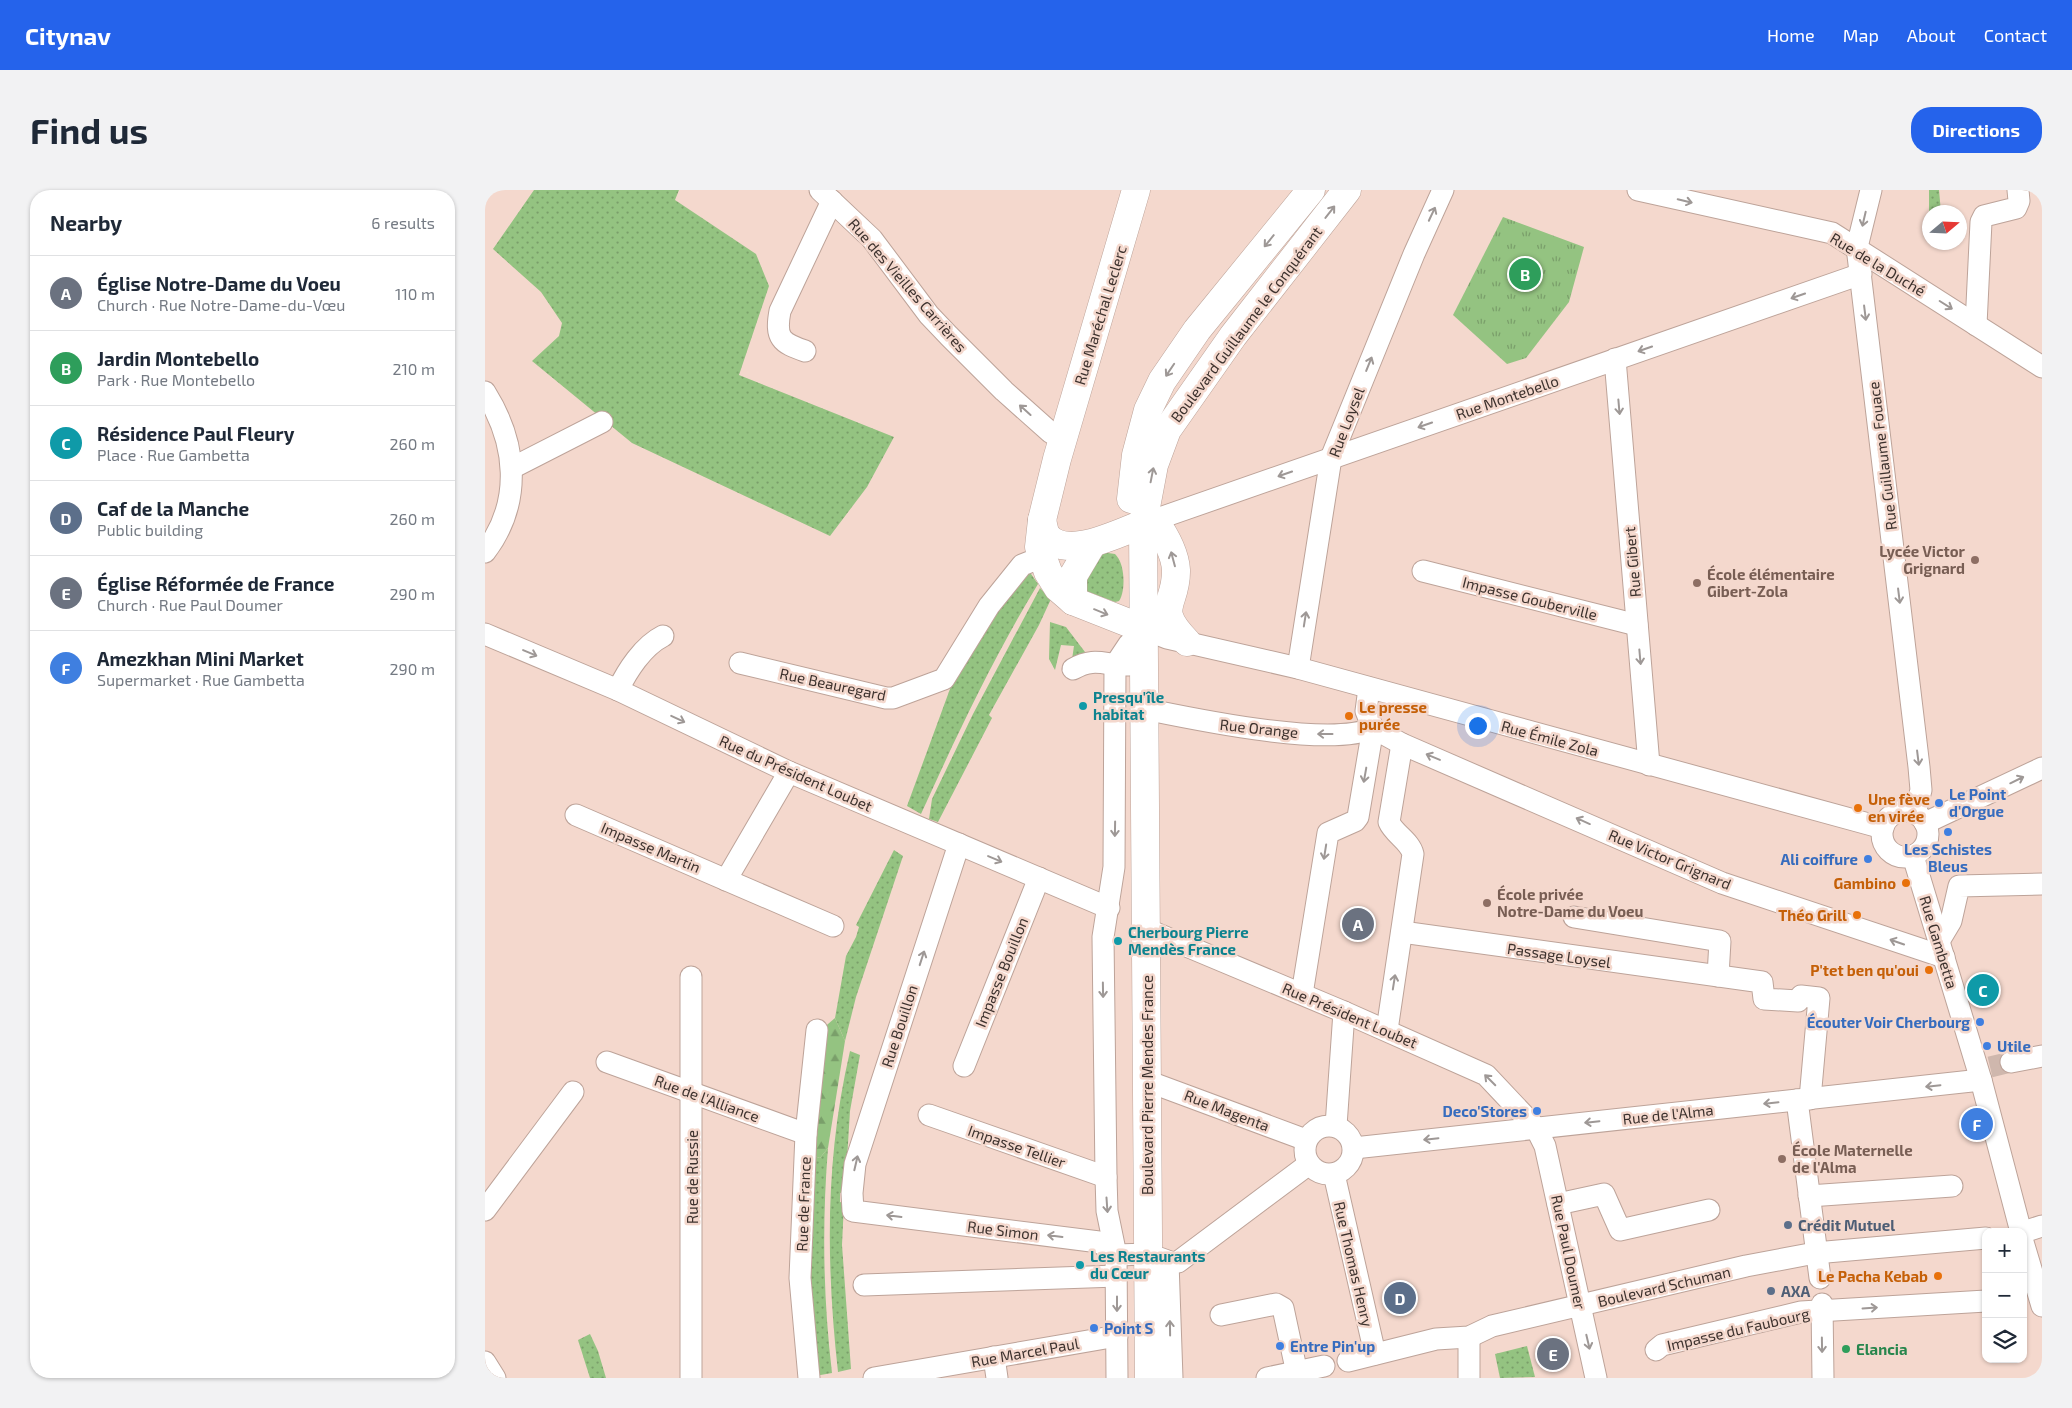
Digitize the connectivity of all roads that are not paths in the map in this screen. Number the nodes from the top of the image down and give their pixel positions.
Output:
1 (1136, 190) edge
2 (1311, 190) edge
3 (1347, 190) edge
4 (1443, 190) edge
5 (1637, 190) edge
6 (1871, 190) edge
7 (2018, 190) edge
8 (824, 193) edge
9 (1857, 247) junction
10 (1861, 274) junction
11 (1977, 324) junction
12 (805, 352) dead end
13 (1615, 359) junction
14 (2042, 367) edge
15 (485, 392) edge
16 (602, 422) dead end
17 (1063, 440) junction
18 (1136, 455) joint
19 (1331, 458) junction
20 (512, 468) junction
21 (1042, 520) junction
22 (1142, 524) junction
23 (1092, 544) junction
24 (485, 552) edge
25 (1042, 557) junction
26 (1423, 572) dead end
27 (1073, 601) junction
28 (1169, 601) junction
29 (1637, 625) junction
30 (485, 634) edge
31 (663, 636) dead end
32 (1187, 642) junction
33 (1129, 646) junction
34 (740, 664) dead end
35 (1298, 668) junction
36 (1073, 669) dead end
37 (1369, 688) junction
38 (618, 690) junction
39 (1145, 709) junction
40 (1373, 728) junction
41 (1402, 744) junction
42 (1649, 765) junction
43 (2042, 768) edge
44 (789, 772) junction
45 (576, 815) dead end
46 (1920, 818) junction
47 (1883, 828) junction
48 (959, 844) junction
49 (1913, 856) junction
50 (1039, 878) junction
51 (726, 880) junction
52 (2042, 884) edge
53 (1109, 908) junction
54 (1574, 917) dead end
55 (833, 926) dead end
56 (1146, 929) junction
57 (1402, 932) junction
58 (1941, 949) junction
59 (691, 976) dead end
60 (1717, 976) junction
61 (1302, 994) junction
62 (1344, 1012) junction
63 (817, 1030) dead end
64 (1387, 1030) junction
65 (2042, 1056) edge
66 (607, 1062) dead end
67 (2011, 1062) tunnel mouth
68 (964, 1066) dead end
69 (1983, 1073) junction
70 (1147, 1080) junction
71 (573, 1092) dead end
72 (692, 1093) junction
73 (1803, 1100) junction
74 (929, 1115) dead end
75 (1336, 1126) junction
76 (1536, 1128) junction
77 (806, 1134) junction
78 (1306, 1140) junction
79 (1354, 1148) junction
80 (1309, 1164) junction
81 (1333, 1174) junction
82 (1106, 1177) junction
83 (1952, 1186) dead end
84 (1809, 1196) junction
85 (1558, 1204) junction
86 (485, 1210) edge
87 (1709, 1210) dead end
88 (853, 1211) joint
89 (2042, 1226) edge
90 (2021, 1228) edge
91 (2027, 1230) edge
92 (1982, 1238) edge
93 (1815, 1253) junction
94 (1136, 1261) junction
95 (2027, 1262) edge
96 (1819, 1278) dead end
97 (864, 1284) dead end
98 (1982, 1301) edge
99 (2035, 1301) edge
100 (1580, 1306) junction
101 (1821, 1308) junction
102 (1221, 1315) dead end
103 (1117, 1336) junction
104 (1469, 1337) junction
105 (1655, 1350) dead end
106 (1375, 1354) junction
107 (1348, 1361) dead end
108 (485, 1362) edge
109 (1324, 1366) dead end
110 (996, 1368) edge
111 (1297, 1375) edge
112 (495, 1378) edge
113 (691, 1378) edge
114 (809, 1378) edge
115 (874, 1378) edge
116 (1117, 1378) edge
117 (1133, 1378) edge
118 (1165, 1378) edge
119 (1267, 1378) edge
120 (1469, 1378) edge
121 (1596, 1378) edge
122 (1823, 1378) edge

1 - 17 main road, Rue Maréchal Leclerc
2 -> 18 main road, Boulevard Guillaume le Conquérant
22 -> 3 main road, Boulevard Guillaume le Conquérant
19 -> 4 street, Rue Loysel
5 -> 9 street, Rue de la Duché
6 -> 9 street
7 - 11 street
8 - 12 street
17 -> 8 street, Rue des Vieilles Carrières
9 - 10 street, Rue Guillaume Fouace
9 -> 11 street, Rue de la Duché
10 -> 13 street, Rue Montebello
10 -> 46 street, Rue Guillaume Fouace
11 - 14 street, Rue de la Duché
13 -> 19 street, Rue Montebello
13 -> 29 street, Rue Gibert
15 - 20 street
16 - 20 street
17 - 21 main road
18 - 22 main road, Boulevard Pierre Mendes France
19 -> 22 street, Rue Montebello
35 -> 19 street, Rue Loysel
20 - 24 street
21 - 23 main road
21 - 25 main road
22 - 23 main road
28 -> 22 main road
22 - 33 main road, Boulevard Pierre Mendes France
23 - 27 main road
25 - 27 main road
25 - 34 street, Rue Beauregard
26 - 29 street, Impasse Gouberville
27 -> 33 main road
28 - 32 main road
28 - 33 main road
29 -> 42 street, Rue Gibert
30 -> 38 street, Rue du Président Loubet
31 - 38 street
32 - 33 street, Rue Émile Zola
32 - 35 street, Rue Émile Zola
33 - 36 street, Rue Émile Zola
33 - 39 main road, Boulevard Pierre Mendes France
33 -> 53 street, Boulevard Pierre Mendes France
33 - 94 main road, Boulevard Pierre Mendes France
35 - 37 street, Rue Émile Zola
37 - 40 street
37 - 42 street, Rue Émile Zola
38 -> 44 street, Rue du Président Loubet
40 -> 39 street, Rue Orange
39 - 56 main road, Boulevard Pierre Mendes France
40 - 41 street, Rue Victor Grignard
40 -> 61 street
41 - 57 street
58 -> 41 street, Rue Victor Grignard
42 - 47 street, Rue Émile Zola
46 -> 43 street
44 - 48 street, Rue du Président Loubet
44 - 51 street
45 - 51 street, Impasse Martin
46 - 47 street
46 - 49 street
47 - 49 street
48 -> 50 street, Rue du Président Loubet
88 -> 48 street, Rue Bouillon
49 - 58 street, Rue Gambetta
50 - 53 street, Rue du Président Loubet
50 - 68 street, Impasse Bouillon
51 - 55 street, Impasse Martin
52 - 58 street
53 -> 82 street, Boulevard Pierre Mendes France
54 - 60 street
56 - 61 street, Rue Président Loubet
56 - 70 main road, Boulevard Pierre Mendes France
57 - 60 street, Passage Loysel
64 -> 57 street
58 - 69 street, Rue Gambetta
59 - 72 street, Rue de Russie
60 - 73 street, Passage Loysel
61 - 62 street, Rue Président Loubet
62 - 64 street, Rue Président Loubet
62 - 75 street
63 - 77 street, Rue de France
76 -> 64 street, Rue Président Loubet
65 - 67 street
66 - 72 street, Rue de l'Alliance
69 -> 73 street, Rue de l'Alma
69 - 90 street, Rue Gambetta
70 - 78 street, Rue Magenta
70 - 94 main road, Boulevard Pierre Mendes France
71 - 86 street
72 - 77 street, Rue de l'Alliance
72 - 113 street, Rue de Russie
73 -> 76 street, Rue de l'Alma
73 - 84 street
74 - 82 street, Impasse Tellier
75 - 78 street
75 - 79 street
76 -> 79 street, Rue de l'Alma
76 - 85 street, Rue Paul Doumer
77 - 114 street, Rue de France
78 - 80 street
79 - 81 street
80 - 81 street
80 - 94 street
81 - 106 street, Rue Thomas Henry
82 -> 94 street, Boulevard Pierre Mendes France
83 - 84 street
84 - 93 street
85 - 87 street
85 - 100 street, Rue Paul Doumer
94 -> 88 street, Rue Simon
89 - 91 street
92 - 93 street, Boulevard Schuman
93 - 96 street
93 - 100 street, Boulevard Schuman
94 - 97 street
94 -> 103 street, Boulevard Pierre Mendes France
94 - 117 main road, Boulevard Pierre Mendes France
118 -> 94 main road, Boulevard Pierre Mendes France
95 - 99 street
101 -> 98 street, Impasse du Faubourg
100 - 104 street, Boulevard Schuman
100 -> 121 street, Rue Paul Doumer
101 - 105 street, Impasse du Faubourg
101 -> 122 street
102 - 111 street
103 - 110 street, Rue Marcel Paul
103 - 116 street, Boulevard Pierre Mendes France
104 - 106 street, Boulevard Schuman
104 - 120 street
106 - 107 street, Boulevard Schuman
108 - 112 street
109 - 111 street
110 - 115 street, Rue Marcel Paul
111 - 119 street

